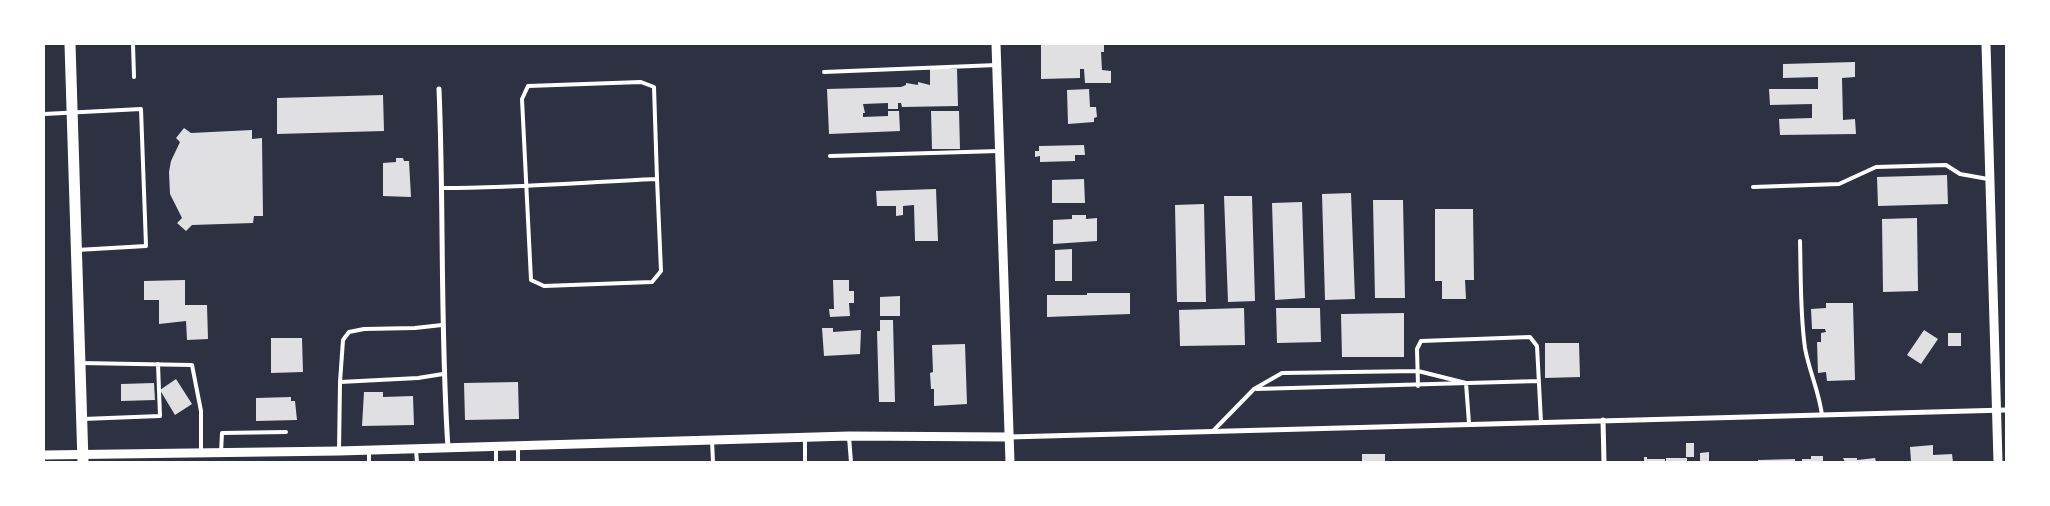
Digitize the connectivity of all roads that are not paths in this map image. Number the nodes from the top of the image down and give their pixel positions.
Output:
1 (70, 44) edge
2 (133, 44) edge
3 (996, 44) edge
4 (1986, 44) edge
5 (997, 65) junction
6 (824, 72) dead end
7 (134, 76) dead end
8 (439, 89) dead end
9 (71, 113) junction
10 (44, 114) edge
11 (999, 151) junction
12 (830, 156) dead end
13 (1990, 179) junction
14 (657, 180) junction
15 (527, 185) junction
16 (1753, 187) dead end
17 (443, 188) junction
18 (1800, 241) dead end
19 (75, 250) junction
20 (442, 324) junction
21 (79, 363) junction
22 (158, 364) junction
23 (1418, 371) junction
24 (443, 374) junction
25 (1539, 381) junction
26 (340, 382) junction
27 (1466, 383) junction
28 (1418, 386) junction
29 (1254, 389) junction
30 (2001, 410) edge
31 (1822, 414) junction
32 (81, 419) junction
33 (1603, 420) junction
34 (1541, 422) junction
35 (1469, 423) junction
36 (1214, 430) junction
37 (286, 432) dead end
38 (849, 436) junction
39 (1009, 437) junction
40 (805, 438) junction
41 (712, 440) junction
42 (496, 446) junction
43 (518, 446) junction
44 (416, 448) junction
45 (448, 448) junction
46 (369, 450) junction
47 (340, 451) junction
48 (201, 452) junction
49 (221, 452) junction
50 (44, 455) edge
51 (82, 458) edge
52 (369, 462) edge
53 (417, 462) edge
54 (496, 462) edge
55 (518, 462) edge
56 (713, 462) edge
57 (805, 462) edge
58 (851, 462) edge
59 (1010, 462) edge
60 (1604, 462) edge
61 (1998, 462) edge

1 - 9 main road
2 - 7 lane
3 - 5 street
4 - 13 street
5 - 6 lane
5 - 11 street
8 - 17 street
9 - 10 lane
9 - 19 main road
9 - 19 lane
11 - 12 lane
11 - 39 street
13 - 16 lane
13 - 30 street
14 - 15 lane
14 - 15 lane
14 - 15 lane
15 - 17 lane
17 - 20 street
18 - 31 lane
19 - 21 main road
20 - 24 street
20 - 26 lane
21 - 22 lane
21 - 32 main road
22 - 32 lane
22 - 48 lane
23 - 25 lane
23 - 27 lane
23 - 28 lane
23 - 29 lane
24 - 26 lane
24 - 45 street
25 - 27 lane
25 - 34 lane
26 - 47 lane
27 - 28 lane
27 - 35 lane
28 - 29 lane
29 - 36 lane
30 - 31 street
30 - 61 street
31 - 33 street
32 - 51 main road
33 - 34 street
33 - 60 street
34 - 35 street
35 - 36 street
36 - 39 street
37 - 49 lane
38 - 39 street
38 - 40 street
38 - 58 lane
39 - 59 street
40 - 41 street
40 - 57 lane
41 - 43 street
41 - 56 lane
42 - 43 street
42 - 45 street
42 - 54 lane
43 - 55 lane
44 - 45 street
44 - 46 street
44 - 53 lane
46 - 47 street
46 - 52 lane
47 - 49 street
48 - 49 street
48 - 51 street
50 - 51 street

